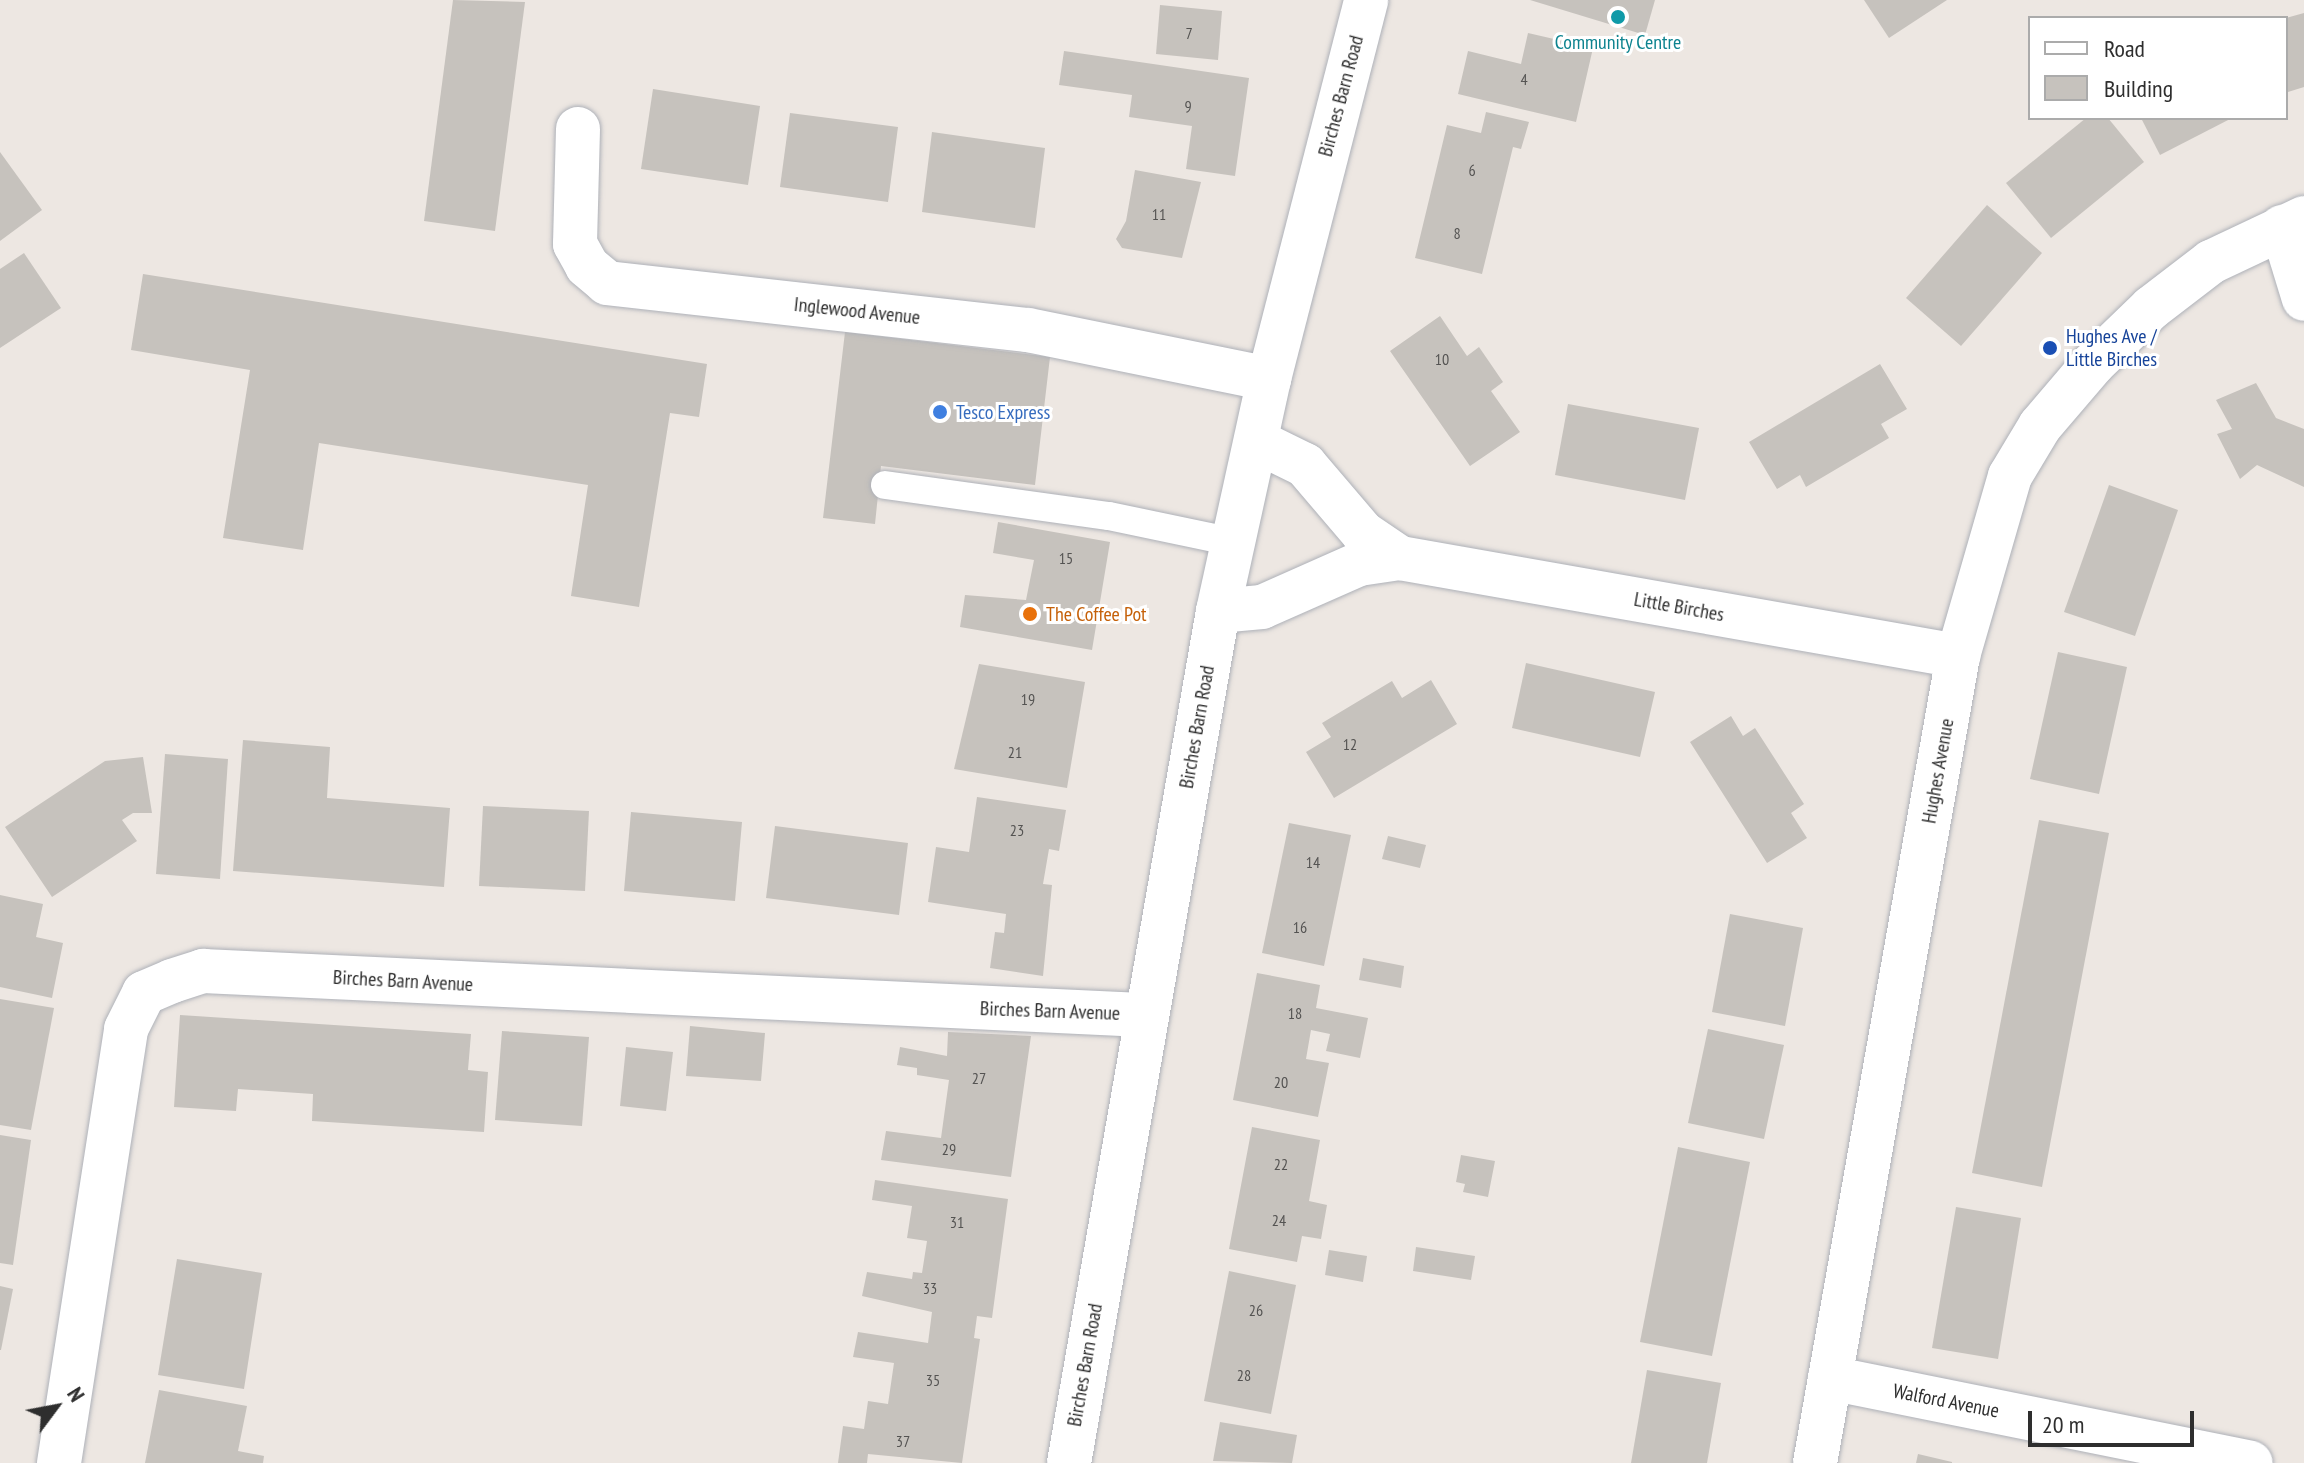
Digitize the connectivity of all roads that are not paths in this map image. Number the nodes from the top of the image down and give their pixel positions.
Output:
1 (1366, 0) edge
2 (578, 129) dead end
3 (2293, 223) edge
4 (2304, 299) edge
5 (1269, 379) junction
6 (1256, 441) junction
7 (885, 485) dead end
8 (1233, 542) junction
9 (1400, 558) junction
10 (1218, 611) junction
11 (1958, 656) junction
12 (1144, 1015) junction
13 (1830, 1378) junction
14 (59, 1463) edge
15 (1069, 1463) edge
16 (1815, 1463) edge
17 (2250, 1463) edge

1 - 5 street, Birches Barn Road
2 - 5 street, Inglewood Avenue
3 - 4 street
3 - 11 street, Hughes Avenue
5 - 6 street, Birches Barn Road
6 - 8 street, Birches Barn Road
6 - 9 street, Little Birches
7 - 8 lane
8 - 10 street, Birches Barn Road
9 - 10 street, Little Birches
9 - 11 street, Little Birches
10 - 12 street, Birches Barn Road
11 - 13 street, Hughes Avenue
12 - 14 street, Birches Barn Avenue
12 - 15 street, Birches Barn Road
13 - 16 street, Hughes Avenue
13 - 17 street, Walford Avenue

